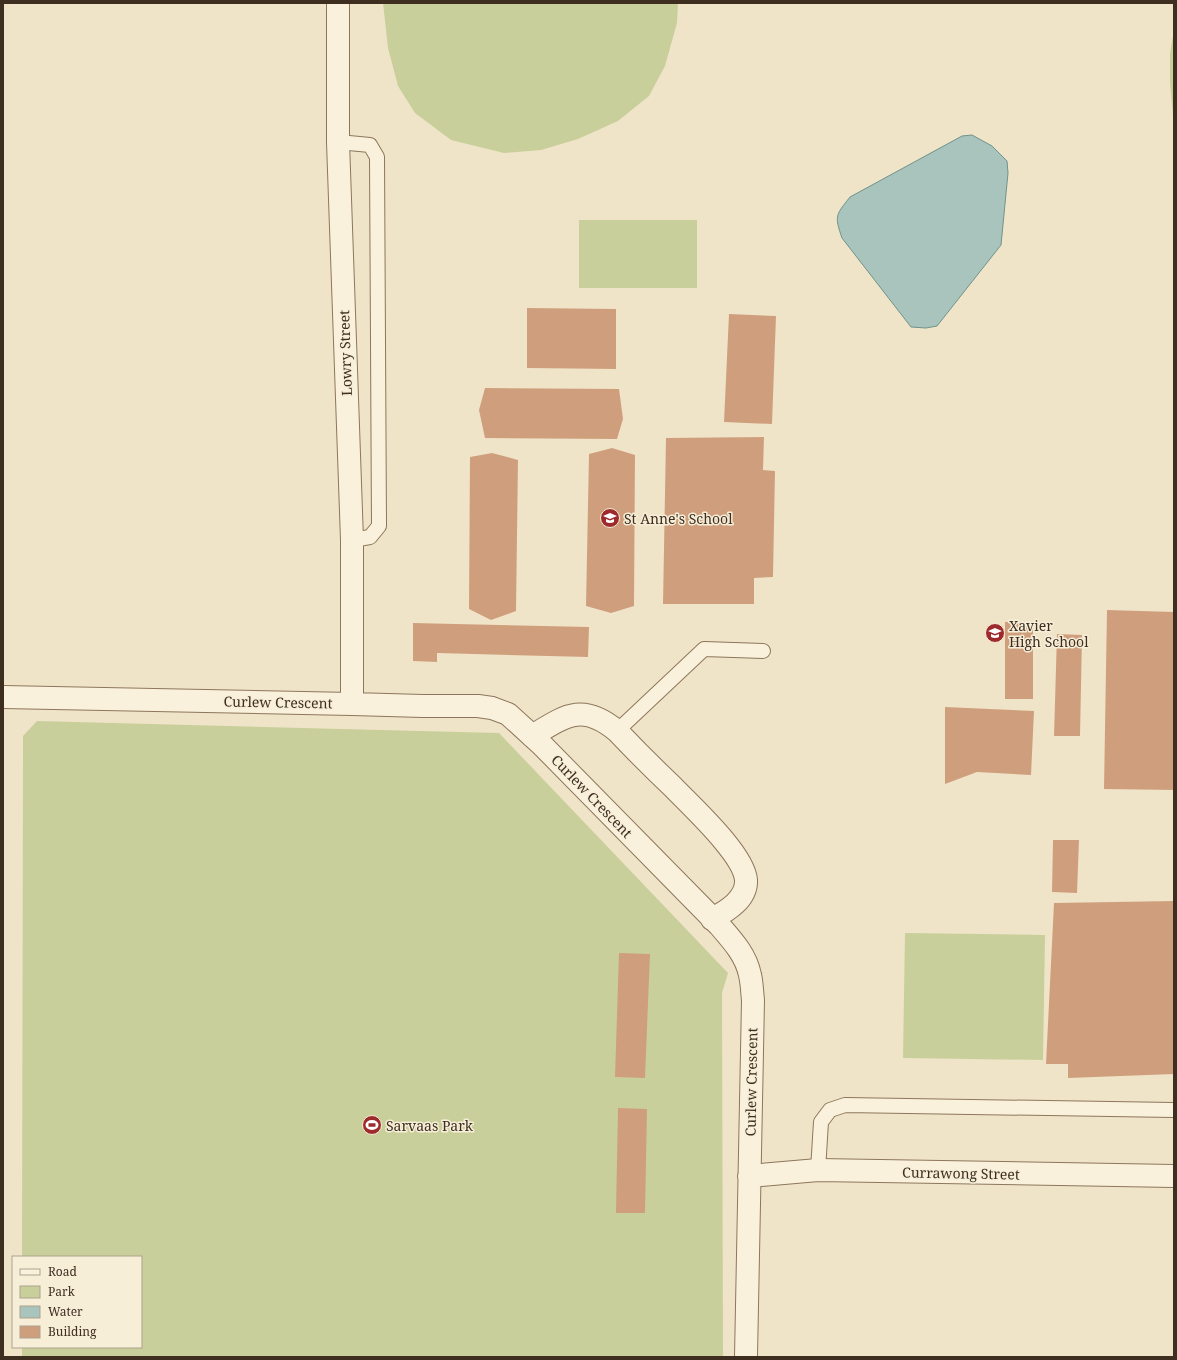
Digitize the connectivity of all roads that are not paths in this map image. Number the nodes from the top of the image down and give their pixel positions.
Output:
1 (338, 3) edge
2 (338, 142) junction
3 (352, 540) junction
4 (763, 650) dead end
5 (3, 697) edge
6 (352, 704) junction
7 (616, 731) junction
8 (532, 736) junction
9 (712, 919) junction
10 (1174, 1110) edge
11 (818, 1170) junction
12 (749, 1176) junction
13 (1174, 1176) edge
14 (746, 1357) edge

1 - 2 street, Lowry Street
2 - 3 street, Lowry Street
2 - 3 lane
3 - 6 street, Lowry Street
4 - 7 lane
5 - 6 street, Curlew Crescent
6 - 8 street, Curlew Crescent
7 - 8 street
7 - 9 street
8 - 9 street, Curlew Crescent
9 - 12 street, Curlew Crescent
10 - 11 lane
11 - 12 street, Currawong Street
11 - 13 street, Currawong Street
12 - 14 street, Curlew Crescent

